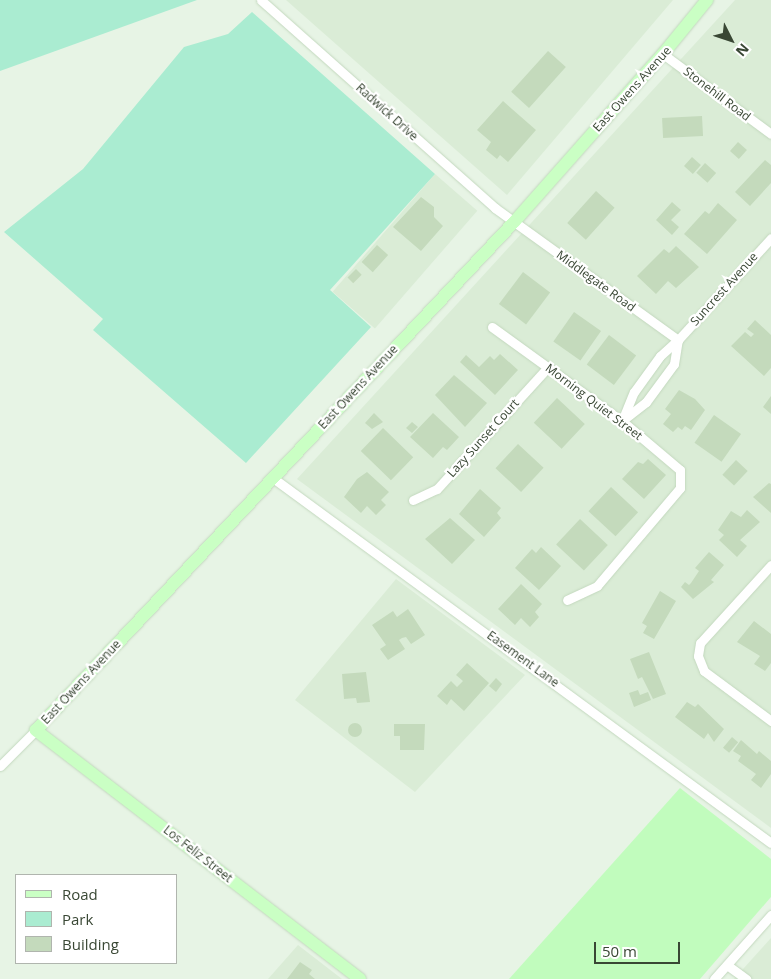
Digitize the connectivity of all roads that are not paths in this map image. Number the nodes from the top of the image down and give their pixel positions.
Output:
1 (261, 0) edge
2 (707, 0) edge
3 (664, 54) junction
4 (771, 134) edge
5 (515, 221) junction
6 (771, 238) edge
7 (492, 327) dead end
8 (678, 340) junction
9 (548, 367) junction
10 (622, 421) junction
11 (273, 478) junction
12 (412, 500) dead end
13 (771, 564) edge
14 (567, 600) dead end
15 (771, 721) edge
16 (36, 730) junction
17 (0, 766) edge
18 (771, 843) edge
19 (771, 915) edge
20 (727, 965) junction
21 (360, 979) edge
22 (714, 979) edge
23 (746, 979) edge

1 - 5 street, Radwick Drive
2 - 3 street, East Owens Avenue
3 - 4 street, Stonehill Road
3 - 5 street, East Owens Avenue
5 - 8 street, Middlegate Road
5 - 11 street, East Owens Avenue
6 - 8 street, Suncrest Avenue
7 - 9 street, Morning Quiet Street
8 - 10 street, Suncrest Avenue
8 - 10 street
9 - 10 street, Morning Quiet Street
9 - 12 street, Lazy Sunset Court
10 - 14 street, Morning Quiet Street
11 - 16 street, East Owens Avenue
11 - 18 street, Easement Lane
13 - 15 street
16 - 17 street, East Owens Avenue
16 - 21 street, Los Feliz Street
19 - 20 street
20 - 22 street
20 - 23 street

